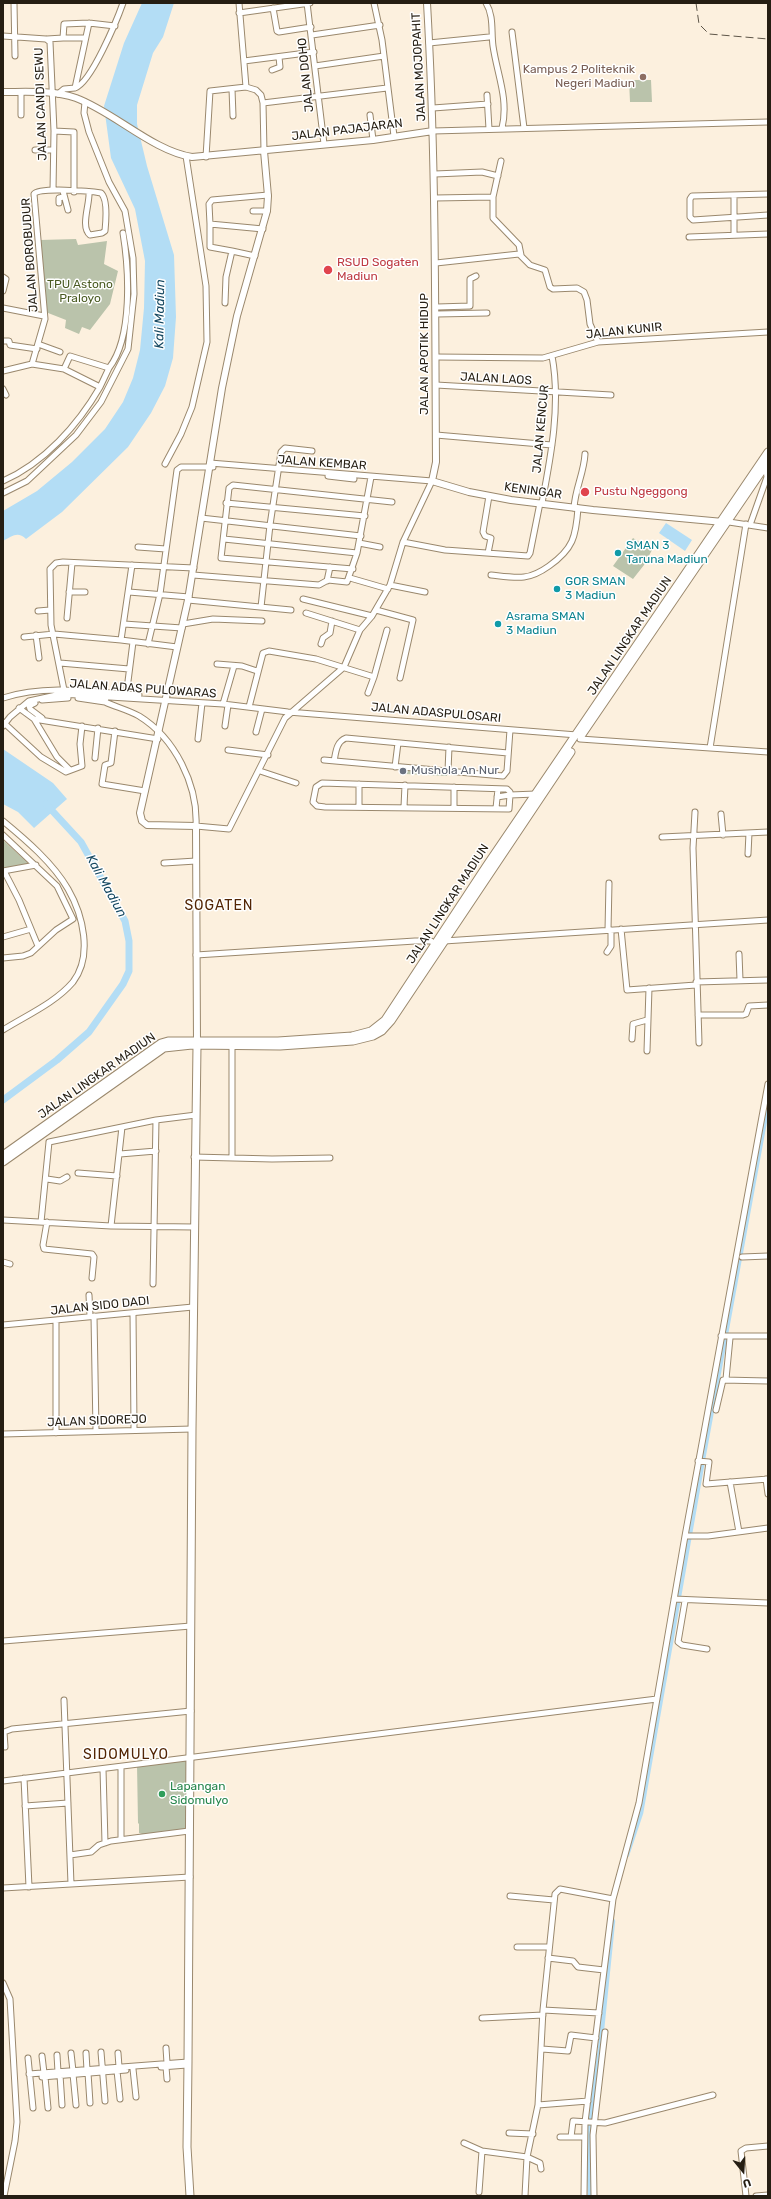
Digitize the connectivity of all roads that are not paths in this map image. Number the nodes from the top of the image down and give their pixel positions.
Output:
1 (14, 3) edge
2 (123, 3) edge
3 (239, 3) edge
4 (308, 3) edge
5 (311, 3) edge
6 (374, 3) edge
7 (427, 3) edge
8 (486, 3) edge
9 (273, 8) junction
10 (239, 14) junction
11 (89, 23) junction
12 (380, 25) junction
13 (115, 26) junction
14 (311, 27) junction
15 (512, 32) dead end
16 (312, 35) junction
17 (3, 36) edge
18 (14, 37) junction
19 (490, 37) dead end
20 (63, 38) junction
21 (85, 38) junction
22 (47, 39) junction
23 (429, 43) junction
24 (314, 52) junction
25 (15, 56) dead end
26 (384, 56) junction
27 (279, 57) junction
28 (244, 61) junction
29 (315, 66) junction
30 (272, 70) dead end
31 (246, 87) junction
32 (75, 88) junction
33 (387, 88) junction
34 (232, 89) junction
35 (3, 92) edge
36 (21, 92) junction
37 (54, 93) junction
38 (487, 95) dead end
39 (318, 96) junction
40 (86, 103) junction
41 (263, 103) junction
42 (488, 104) junction
43 (433, 108) junction
44 (21, 115) dead end
45 (370, 115) dead end
46 (233, 116) dead end
47 (768, 122) edge
48 (502, 128) junction
49 (524, 128) junction
50 (489, 129) junction
51 (54, 131) junction
52 (433, 131) junction
53 (394, 136) junction
54 (373, 140) junction
55 (324, 144) junction
56 (35, 150) dead end
57 (53, 150) junction
58 (264, 151) junction
59 (186, 156) junction
60 (206, 157) junction
61 (501, 161) dead end
62 (435, 174) junction
63 (498, 176) junction
64 (53, 190) junction
65 (74, 192) junction
66 (89, 192) junction
67 (63, 194) junction
68 (768, 194) edge
69 (268, 195) junction
70 (734, 195) junction
71 (493, 197) junction
72 (435, 198) junction
73 (59, 202) dead end
74 (68, 210) dead end
75 (252, 211) dead end
76 (267, 212) junction
77 (768, 215) edge
78 (734, 217) junction
79 (210, 224) junction
80 (263, 229) junction
81 (123, 233) dead end
82 (768, 234) edge
83 (734, 235) junction
84 (689, 237) dead end
85 (232, 251) junction
86 (256, 256) junction
87 (521, 256) junction
88 (436, 263) junction
89 (476, 276) dead end
90 (3, 277) edge
91 (3, 291) edge
92 (225, 303) dead end
93 (3, 308) edge
94 (437, 310) junction
95 (487, 313) dead end
96 (44, 316) junction
97 (768, 332) edge
98 (3, 341) edge
99 (598, 342) junction
100 (37, 347) junction
101 (60, 352) dead end
102 (552, 356) junction
103 (436, 357) junction
104 (32, 364) junction
105 (109, 368) junction
106 (64, 369) junction
107 (3, 371) edge
108 (436, 385) junction
109 (100, 387) junction
110 (3, 389) edge
111 (555, 392) junction
112 (6, 395) dead end
113 (611, 395) dead end
114 (436, 435) junction
115 (552, 445) junction
116 (312, 451) dead end
117 (768, 452) edge
118 (586, 454) dead end
119 (766, 463) edge
120 (165, 464) dead end
121 (210, 465) junction
122 (278, 471) junction
123 (371, 478) junction
124 (3, 481) edge
125 (432, 483) junction
126 (766, 485) edge
127 (275, 491) junction
128 (3, 493) edge
129 (488, 496) junction
130 (368, 499) junction
131 (392, 502) dead end
132 (226, 503) junction
133 (541, 503) junction
134 (273, 508) junction
135 (576, 508) junction
136 (365, 516) junction
137 (201, 518) junction
138 (224, 521) junction
139 (726, 522) junction
140 (270, 525) junction
141 (748, 525) junction
142 (768, 528) edge
143 (361, 536) junction
144 (224, 539) junction
145 (403, 542) junction
146 (267, 543) junction
147 (359, 543) junction
148 (138, 547) dead end
149 (380, 547) dead end
150 (166, 549) junction
151 (357, 553) junction
152 (488, 553) junction
153 (265, 562) junction
154 (72, 563) junction
155 (132, 565) junction
156 (164, 566) junction
157 (330, 567) junction
158 (194, 568) junction
159 (353, 569) junction
160 (193, 575) junction
161 (491, 575) dead end
162 (350, 578) junction
163 (263, 580) junction
164 (327, 581) junction
165 (389, 587) junction
166 (69, 592) junction
167 (85, 592) dead end
168 (129, 592) junction
169 (425, 592) dead end
170 (160, 594) junction
171 (189, 598) junction
172 (303, 599) dead end
173 (261, 607) junction
174 (50, 610) junction
175 (291, 610) dead end
176 (376, 610) junction
177 (38, 611) dead end
178 (306, 613) dead end
179 (372, 616) junction
180 (67, 618) dead end
181 (262, 621) dead end
182 (332, 621) junction
183 (124, 624) junction
184 (183, 626) junction
185 (152, 627) junction
186 (360, 630) junction
187 (387, 630) dead end
188 (54, 634) junction
189 (36, 635) junction
190 (24, 637) dead end
191 (121, 640) junction
192 (133, 642) junction
193 (148, 644) junction
194 (321, 644) dead end
195 (177, 647) junction
196 (39, 658) dead end
197 (60, 663) junction
198 (217, 664) dead end
199 (234, 666) junction
200 (344, 667) junction
201 (128, 670) junction
202 (257, 670) junction
203 (374, 677) junction
204 (400, 678) dead end
205 (64, 690) junction
206 (368, 694) dead end
207 (126, 696) junction
208 (3, 698) edge
209 (105, 699) junction
210 (166, 699) junction
211 (202, 703) junction
212 (226, 705) junction
213 (249, 707) junction
214 (19, 708) junction
215 (262, 709) junction
216 (292, 712) junction
217 (34, 719) junction
218 (48, 721) junction
219 (4, 724) edge
220 (82, 726) junction
221 (225, 726) dead end
222 (98, 728) junction
223 (510, 730) junction
224 (114, 731) junction
225 (256, 732) dead end
226 (158, 736) junction
227 (578, 737) junction
228 (198, 739) dead end
229 (398, 743) junction
230 (449, 747) junction
231 (710, 748) junction
232 (228, 750) dead end
233 (768, 752) edge
234 (508, 753) junction
235 (268, 755) junction
236 (95, 758) dead end
237 (324, 760) dead end
238 (334, 761) junction
239 (394, 767) junction
240 (70, 770) junction
241 (448, 771) junction
242 (260, 772) junction
243 (296, 783) dead end
244 (359, 784) junction
245 (405, 785) junction
246 (454, 787) junction
247 (498, 789) junction
248 (145, 791) junction
249 (536, 794) junction
250 (510, 795) junction
251 (497, 797) junction
252 (359, 807) junction
253 (404, 808) junction
254 (454, 808) junction
255 (496, 808) junction
256 (695, 812) dead end
257 (721, 814) dead end
258 (3, 821) edge
259 (196, 826) junction
260 (768, 832) edge
261 (748, 833) junction
262 (3, 835) edge
263 (722, 835) junction
264 (695, 836) junction
265 (662, 837) dead end
266 (748, 854) dead end
267 (196, 861) junction
268 (164, 863) dead end
269 (36, 865) junction
270 (4, 871) edge
271 (481, 880) junction
272 (609, 882) dead end
273 (768, 920) edge
274 (695, 924) junction
275 (31, 929) junction
276 (621, 929) junction
277 (609, 930) junction
278 (3, 937) edge
279 (444, 941) junction
280 (435, 944) junction
281 (38, 946) junction
282 (607, 952) dead end
283 (740, 954) dead end
284 (196, 955) junction
285 (3, 958) edge
286 (740, 980) junction
287 (768, 980) edge
288 (696, 984) junction
289 (649, 988) junction
290 (768, 1005) edge
291 (698, 1014) junction
292 (647, 1020) junction
293 (3, 1030) edge
294 (632, 1039) dead end
295 (197, 1043) junction
296 (699, 1043) dead end
297 (232, 1047) junction
298 (647, 1051) dead end
299 (768, 1084) edge
300 (766, 1102) edge
301 (196, 1115) junction
302 (156, 1120) junction
303 (122, 1127) junction
304 (41, 1135) junction
305 (49, 1142) junction
306 (26, 1143) junction
307 (156, 1151) junction
308 (120, 1154) junction
309 (3, 1155) edge
310 (194, 1157) junction
311 (232, 1157) junction
312 (330, 1158) dead end
313 (3, 1162) edge
314 (78, 1173) dead end
315 (117, 1176) junction
316 (66, 1177) dead end
317 (47, 1179) junction
318 (3, 1220) edge
319 (41, 1222) junction
320 (47, 1222) junction
321 (111, 1226) junction
322 (155, 1227) junction
323 (194, 1227) junction
324 (768, 1256) edge
325 (742, 1257) dead end
326 (3, 1262) edge
327 (10, 1264) dead end
328 (92, 1278) dead end
329 (153, 1284) dead end
330 (89, 1296) dead end
331 (193, 1307) junction
332 (133, 1313) junction
333 (92, 1316) junction
334 (56, 1320) junction
335 (3, 1325) edge
336 (721, 1336) junction
337 (768, 1336) edge
338 (729, 1338) junction
339 (726, 1379) junction
340 (768, 1381) edge
341 (716, 1410) dead end
342 (134, 1429) junction
343 (192, 1429) junction
344 (56, 1432) junction
345 (96, 1432) junction
346 (3, 1434) edge
347 (700, 1461) junction
348 (767, 1479) edge
349 (730, 1482) junction
350 (768, 1494) edge
351 (768, 1528) edge
352 (740, 1532) junction
353 (686, 1536) junction
354 (679, 1600) junction
355 (768, 1603) edge
356 (191, 1626) junction
357 (3, 1641) edge
358 (707, 1649) dead end
359 (657, 1699) junction
360 (64, 1700) dead end
361 (191, 1711) junction
362 (65, 1724) junction
363 (4, 1747) dead end
364 (190, 1757) junction
365 (121, 1767) junction
366 (103, 1769) junction
367 (66, 1773) junction
368 (24, 1778) junction
369 (3, 1781) edge
370 (68, 1803) junction
371 (25, 1806) junction
372 (189, 1831) junction
373 (121, 1839) junction
374 (104, 1842) junction
375 (70, 1855) junction
376 (190, 1877) junction
377 (71, 1884) junction
378 (29, 1887) junction
379 (3, 1888) edge
380 (510, 1896) dead end
381 (613, 1899) junction
382 (554, 1900) junction
383 (517, 1947) dead end
384 (549, 1947) junction
385 (548, 1958) junction
386 (604, 1970) junction
387 (3, 1983) edge
388 (543, 2013) junction
389 (599, 2013) junction
390 (482, 2018) dead end
391 (605, 2032) dead end
392 (596, 2038) junction
393 (166, 2048) dead end
394 (542, 2050) junction
395 (101, 2052) dead end
396 (71, 2053) dead end
397 (86, 2053) dead end
398 (118, 2053) dead end
399 (57, 2055) dead end
400 (42, 2056) dead end
401 (28, 2058) dead end
402 (188, 2063) junction
403 (167, 2065) junction
404 (118, 2069) junction
405 (105, 2070) junction
406 (134, 2070) junction
407 (88, 2071) junction
408 (73, 2073) junction
409 (59, 2074) junction
410 (44, 2075) junction
411 (30, 2076) junction
412 (167, 2079) dead end
413 (713, 2095) dead end
414 (136, 2097) dead end
415 (120, 2099) dead end
416 (588, 2101) junction
417 (105, 2102) dead end
418 (90, 2104) dead end
419 (62, 2105) dead end
420 (76, 2105) dead end
421 (538, 2105) junction
422 (33, 2108) dead end
423 (48, 2108) dead end
424 (590, 2122) junction
425 (509, 2133) dead end
426 (533, 2134) junction
427 (560, 2137) dead end
428 (570, 2137) junction
429 (584, 2137) junction
430 (464, 2143) dead end
431 (768, 2146) edge
432 (482, 2151) junction
433 (527, 2157) junction
434 (541, 2170) dead end
435 (479, 2192) dead end
436 (768, 2195) edge
437 (4, 2196) edge
438 (190, 2196) edge
439 (525, 2196) edge
440 (584, 2196) edge
441 (594, 2196) edge
442 (746, 2196) edge
443 (756, 2196) edge

1 - 18 street
2 - 13 street
3 - 10 street
4 - 5 street
4 - 9 street
4 - 14 street, JALAN DOHO
6 - 12 street
7 - 23 street, JALAN MOJOPAHIT
8 - 48 street
9 - 10 street
9 - 14 street
10 - 28 street
11 - 13 street
11 - 20 street
11 - 21 street
12 - 16 street
12 - 26 street
13 - 32 street
14 - 16 street, JALAN DOHO
15 - 49 street
16 - 24 street, JALAN DOHO
17 - 18 street, JALAN CANDI SEWU
18 - 22 street, JALAN CANDI SEWU
18 - 25 street
19 - 23 street
20 - 21 street
20 - 22 street
21 - 32 street
22 - 37 street, JALAN CANDI SEWU
23 - 43 street, JALAN MOJOPAHIT
24 - 27 street
24 - 29 street, JALAN DOHO
26 - 29 street
26 - 33 street
27 - 28 street
27 - 30 street
28 - 31 street
29 - 39 street, JALAN DOHO
31 - 34 street
31 - 41 street
32 - 37 street
33 - 39 street
33 - 53 street
34 - 46 street
34 - 60 street
35 - 36 street, JALAN PAJAJARAN
36 - 37 street, JALAN PAJAJARAN
36 - 44 street
37 - 40 street, JALAN PAJAJARAN
37 - 51 street, JALAN CANDI SEWU
38 - 42 street
39 - 41 street
39 - 55 street, JALAN DOHO
40 - 59 street, JALAN PAJAJARAN
40 - 128 street
41 - 58 street
42 - 43 street
42 - 50 street
43 - 52 street, JALAN MOJOPAHIT
45 - 54 street
47 - 49 street
48 - 49 street
48 - 50 street
50 - 52 street
51 - 57 street, JALAN CANDI SEWU
51 - 65 street
52 - 53 street, JALAN PAJAJARAN
52 - 62 street, JALAN APOTIK HIDUP
53 - 54 street, JALAN PAJAJARAN
54 - 55 street, JALAN PAJAJARAN
55 - 58 street, JALAN PAJAJARAN
56 - 57 street
57 - 64 street, JALAN CANDI SEWU
58 - 60 street, JALAN PAJAJARAN
58 - 69 street
59 - 60 street, JALAN PAJAJARAN
59 - 120 street
61 - 63 street
62 - 63 street
62 - 72 street, JALAN APOTIK HIDUP
63 - 71 street
64 - 67 street, JALAN BOROBUDUR
64 - 96 street, JALAN BOROBUDUR
65 - 66 street, JALAN BOROBUDUR
65 - 67 street, JALAN BOROBUDUR
66 - 66 street, JALAN BOROBUDUR
67 - 73 street
67 - 74 street
68 - 70 street
69 - 76 street
69 - 79 street
70 - 78 street
70 - 78 street
71 - 72 street
71 - 87 street
72 - 88 street, JALAN APOTIK HIDUP
75 - 76 street
76 - 80 street
77 - 78 street
78 - 83 street
79 - 80 street
79 - 85 street
80 - 86 street
81 - 105 street
82 - 83 street
83 - 84 street
85 - 86 street
85 - 92 street
86 - 121 street
87 - 88 street
87 - 99 street
88 - 94 street, JALAN APOTIK HIDUP
89 - 94 street
90 - 91 street
93 - 96 street
94 - 95 street
94 - 103 street, JALAN APOTIK HIDUP
96 - 100 street, JALAN BOROBUDUR
97 - 99 street, JALAN KUNIR
98 - 100 street
99 - 102 street, JALAN KUNIR
100 - 101 street
100 - 104 street, JALAN BOROBUDUR
102 - 103 street, JALAN KUNIR
102 - 111 street, JALAN KENCUR
103 - 108 street, JALAN APOTIK HIDUP
104 - 106 street
104 - 107 street
105 - 106 street
105 - 109 street
106 - 109 street
108 - 111 street, JALAN LAOS
108 - 114 street, JALAN APOTIK HIDUP
109 - 124 street
110 - 112 street
111 - 113 street, JALAN LAOS
111 - 115 street, JALAN KENCUR
114 - 115 street
114 - 125 street, JALAN APOTIK HIDUP
115 - 133 street, JALAN KENCUR
116 - 122 street
117 - 119 main road, JALAN LINGKAR MADIUN
118 - 135 street
119 - 126 street
119 - 139 main road, JALAN LINGKAR MADIUN
121 - 122 street, JALAN KEMBAR
121 - 137 street
121 - 150 street, JALAN KEMBAR
122 - 123 street, JALAN KEMBAR
122 - 127 street
123 - 125 street, JALAN KEMBAR
123 - 130 street
125 - 129 street, KENINGAR
125 - 145 street
126 - 141 street
127 - 130 street
127 - 132 street
127 - 134 street
129 - 133 street, KENINGAR
129 - 152 street
130 - 131 street
130 - 136 street
132 - 134 street
132 - 138 street
133 - 135 street, KENINGAR
133 - 152 street, JALAN KENCUR
134 - 136 street
134 - 140 street
135 - 139 street, KENINGAR
135 - 161 street
136 - 143 street
137 - 138 street
137 - 158 street
138 - 140 street
138 - 144 street
139 - 141 street
139 - 227 main road, JALAN LINGKAR MADIUN
140 - 143 street
140 - 146 street
141 - 142 street
141 - 231 street
143 - 147 street
144 - 146 street
144 - 153 street
145 - 152 street
145 - 165 street
146 - 151 street
146 - 153 street
147 - 149 street
147 - 151 street
148 - 150 street
150 - 156 street
151 - 159 street
153 - 157 street
153 - 163 street
154 - 155 street
154 - 166 street
154 - 174 street
155 - 156 street
155 - 168 street
156 - 158 street
156 - 170 street
157 - 159 street
157 - 164 street
158 - 160 street
159 - 162 street
160 - 163 street
160 - 171 street
162 - 164 street
162 - 165 street
163 - 164 street
163 - 173 street
165 - 169 street
165 - 176 street
166 - 167 street
166 - 180 street
168 - 170 street
168 - 183 street
170 - 171 street
170 - 185 street
171 - 173 street
171 - 184 street
172 - 179 street
173 - 175 street
174 - 177 street
174 - 188 street
176 - 179 street
176 - 204 street
178 - 182 street
179 - 186 street
181 - 184 street
182 - 186 street
182 - 194 street
183 - 185 street
183 - 191 street
184 - 185 street
184 - 195 street
185 - 193 street
186 - 200 street
187 - 203 street
188 - 189 street
188 - 191 street
188 - 197 street
189 - 190 street
189 - 196 street
191 - 192 street
192 - 193 street
192 - 201 street
193 - 195 street
195 - 210 street
197 - 201 street
197 - 205 street
198 - 199 street
199 - 202 street
199 - 212 street
200 - 202 street
200 - 203 street
200 - 216 street
201 - 207 street
202 - 213 street
203 - 206 street
205 - 207 street
205 - 208 street
207 - 209 street, JALAN ADAS PULOWARAS
207 - 210 street, JALAN ADAS PULOWARAS
209 - 214 street, JALAN ADAS PULOWARAS
209 - 218 street
209 - 226 street
210 - 211 street, JALAN ADAS PULOWARAS
210 - 226 street
211 - 212 street, JALAN ADAS PULOWARAS
211 - 228 street
212 - 213 street, JALAN ADAS PULOWARAS
212 - 221 street
213 - 215 street, JALAN ADAS PULOWARAS
214 - 217 street
214 - 219 street, JALAN ADAS PULOWARAS
215 - 216 street, JALAN ADAS PULOWARAS
215 - 225 street
216 - 223 street, JALAN ADASPULOSARI
216 - 235 street
217 - 218 street
217 - 240 street
218 - 220 street
219 - 240 street
220 - 222 street
220 - 240 street
222 - 224 street
222 - 236 street
223 - 227 street, JALAN ADASPULOSARI
223 - 234 street
224 - 226 street
224 - 248 street
226 - 248 street
226 - 259 street
227 - 231 street, JALAN ADASPULOSARI
227 - 249 main road, JALAN LINGKAR MADIUN
227 - 271 main road, JALAN LINGKAR MADIUN
229 - 230 street
229 - 238 street
229 - 239 street
230 - 234 street
230 - 241 street
231 - 233 street, JALAN ADASPULOSARI
232 - 235 street
234 - 241 street
235 - 242 street
237 - 238 street
238 - 239 street
239 - 241 street
242 - 243 street
242 - 259 street
244 - 245 street
244 - 252 street
244 - 252 street
245 - 246 street
245 - 253 street
246 - 247 street
246 - 254 street
247 - 250 street
247 - 251 street
248 - 259 street
249 - 250 street
249 - 271 main road, JALAN LINGKAR MADIUN
250 - 251 street
250 - 255 street
251 - 255 street
252 - 253 street
253 - 254 street
254 - 255 street
256 - 264 street
257 - 263 street
258 - 293 street
259 - 267 street
260 - 261 street
261 - 263 street
261 - 266 street
262 - 269 street
263 - 264 street
264 - 265 street
264 - 274 street
267 - 268 street
267 - 284 street
269 - 270 street
269 - 281 street
270 - 275 street
271 - 279 main road, JALAN LINGKAR MADIUN
271 - 280 main road, JALAN LINGKAR MADIUN
272 - 277 street
273 - 274 street
274 - 276 street
274 - 288 street
275 - 278 street
275 - 281 street
276 - 277 street
276 - 289 street
277 - 279 street
277 - 282 street
279 - 297 main road, JALAN LINGKAR MADIUN
280 - 284 street
280 - 295 main road, JALAN LINGKAR MADIUN
281 - 285 street
283 - 286 street
284 - 295 street
286 - 287 street
286 - 288 street
288 - 289 street
288 - 291 street
289 - 292 street
290 - 291 street
291 - 296 street
292 - 294 street
292 - 298 street
295 - 297 main road, JALAN LINGKAR MADIUN
295 - 301 main road
295 - 304 main road, JALAN LINGKAR MADIUN
295 - 306 main road, JALAN LINGKAR MADIUN
297 - 311 street
299 - 300 street
300 - 336 street
301 - 302 street
301 - 310 main road
302 - 303 street
302 - 307 street
303 - 305 street
303 - 308 street
304 - 305 street
304 - 306 main road, JALAN LINGKAR MADIUN
305 - 317 street
306 - 309 main road, JALAN LINGKAR MADIUN
306 - 313 main road, JALAN LINGKAR MADIUN
307 - 308 street
307 - 322 street
308 - 315 street
310 - 311 street
310 - 323 main road
311 - 312 street
314 - 315 street
315 - 321 street
316 - 317 street
317 - 319 street
318 - 319 street
319 - 320 street
320 - 321 street
320 - 328 street
321 - 322 street
322 - 323 street
322 - 329 street
323 - 331 main road
324 - 325 street
326 - 327 street
330 - 333 street
331 - 332 street, JALAN SIDO DADI
331 - 343 main road
332 - 333 street, JALAN SIDO DADI
332 - 342 street
333 - 334 street, JALAN SIDO DADI
333 - 345 street
334 - 335 street, JALAN SIDO DADI
334 - 344 street
336 - 338 street
336 - 347 street
337 - 338 street
338 - 339 street
339 - 340 street
339 - 341 street
342 - 343 street, JALAN SIDOREJO
342 - 345 street, JALAN SIDOREJO
343 - 356 main road
344 - 345 street, JALAN SIDOREJO
344 - 346 street, JALAN SIDOREJO
347 - 349 street
347 - 353 street
348 - 349 street
348 - 350 street
349 - 352 street
351 - 352 street
352 - 353 street
353 - 354 street
354 - 355 street
354 - 358 street
354 - 359 street
356 - 357 street
356 - 361 main road
359 - 364 street
359 - 381 street
360 - 362 street
361 - 362 street
361 - 364 main road
362 - 363 street
362 - 367 street
364 - 365 street
364 - 372 main road
365 - 366 street
365 - 373 street
366 - 367 street
366 - 374 street
367 - 368 street
367 - 370 street
368 - 369 street
368 - 371 street
370 - 371 street
370 - 375 street
371 - 378 street
372 - 373 street
372 - 376 main road
373 - 374 street
374 - 375 street
375 - 377 street
376 - 377 street
376 - 402 main road
377 - 378 street
378 - 379 street
380 - 382 street
381 - 382 street
381 - 386 street
382 - 384 street
383 - 384 street
384 - 385 street
385 - 386 street
385 - 388 street
386 - 389 street
387 - 437 street
388 - 389 street
388 - 390 street
388 - 394 street
389 - 392 street
391 - 424 street
392 - 394 street
392 - 416 street
393 - 403 street
394 - 421 street
395 - 405 street
396 - 408 street
397 - 407 street
398 - 404 street
399 - 409 street
400 - 410 street
401 - 411 street
402 - 403 street
402 - 438 main road
403 - 404 street
403 - 406 street
403 - 412 street
404 - 405 street
404 - 406 street
404 - 415 street
405 - 407 street
405 - 417 street
406 - 414 street
407 - 408 street
407 - 418 street
408 - 409 street
408 - 420 street
409 - 410 street
409 - 419 street
410 - 411 street
410 - 423 street
411 - 422 street
413 - 424 street
416 - 421 street
416 - 424 street
421 - 426 street
424 - 428 street
424 - 429 street
424 - 441 street
425 - 426 street
426 - 433 street
427 - 428 street
428 - 429 street
429 - 440 street
430 - 432 street
431 - 442 street
432 - 433 street
432 - 435 street
433 - 434 street
433 - 439 street
436 - 443 street

